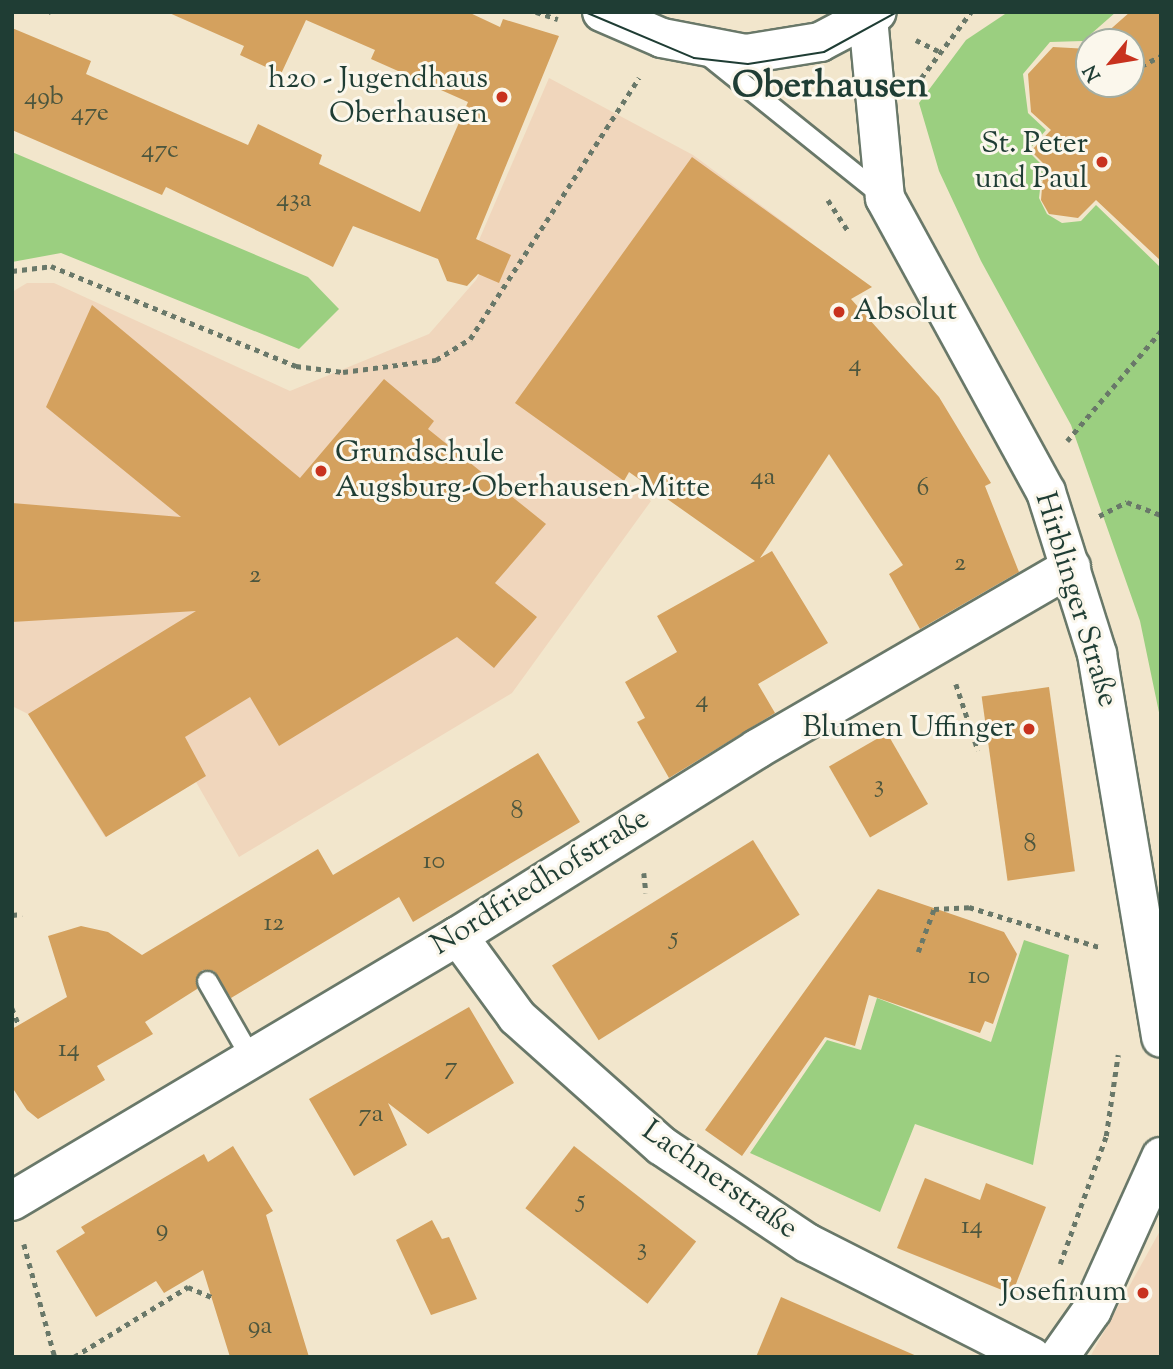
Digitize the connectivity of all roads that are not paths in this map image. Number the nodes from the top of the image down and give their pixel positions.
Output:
1 (602, 12) edge
2 (872, 15) edge
3 (699, 48) junction
4 (885, 198) junction
5 (1066, 552) junction
6 (458, 936) junction
7 (207, 981) dead end
8 (1161, 1038) edge
9 (252, 1059) junction
10 (1161, 1157) edge
11 (16, 1215) edge
12 (1032, 1357) edge
13 (1059, 1357) edge

1 - 3 street
2 - 3 street
2 - 4 street, Hirblinger Straße
3 - 4 lane, Hirblinger Straße
4 - 5 street, Hirblinger Straße
5 - 6 street, Nordfriedhofstraße
5 - 8 street, Hirblinger Straße
6 - 9 street, Nordfriedhofstraße
6 - 12 street, Lachnerstraße
7 - 9 lane
9 - 11 street, Nordfriedhofstraße
10 - 13 street

